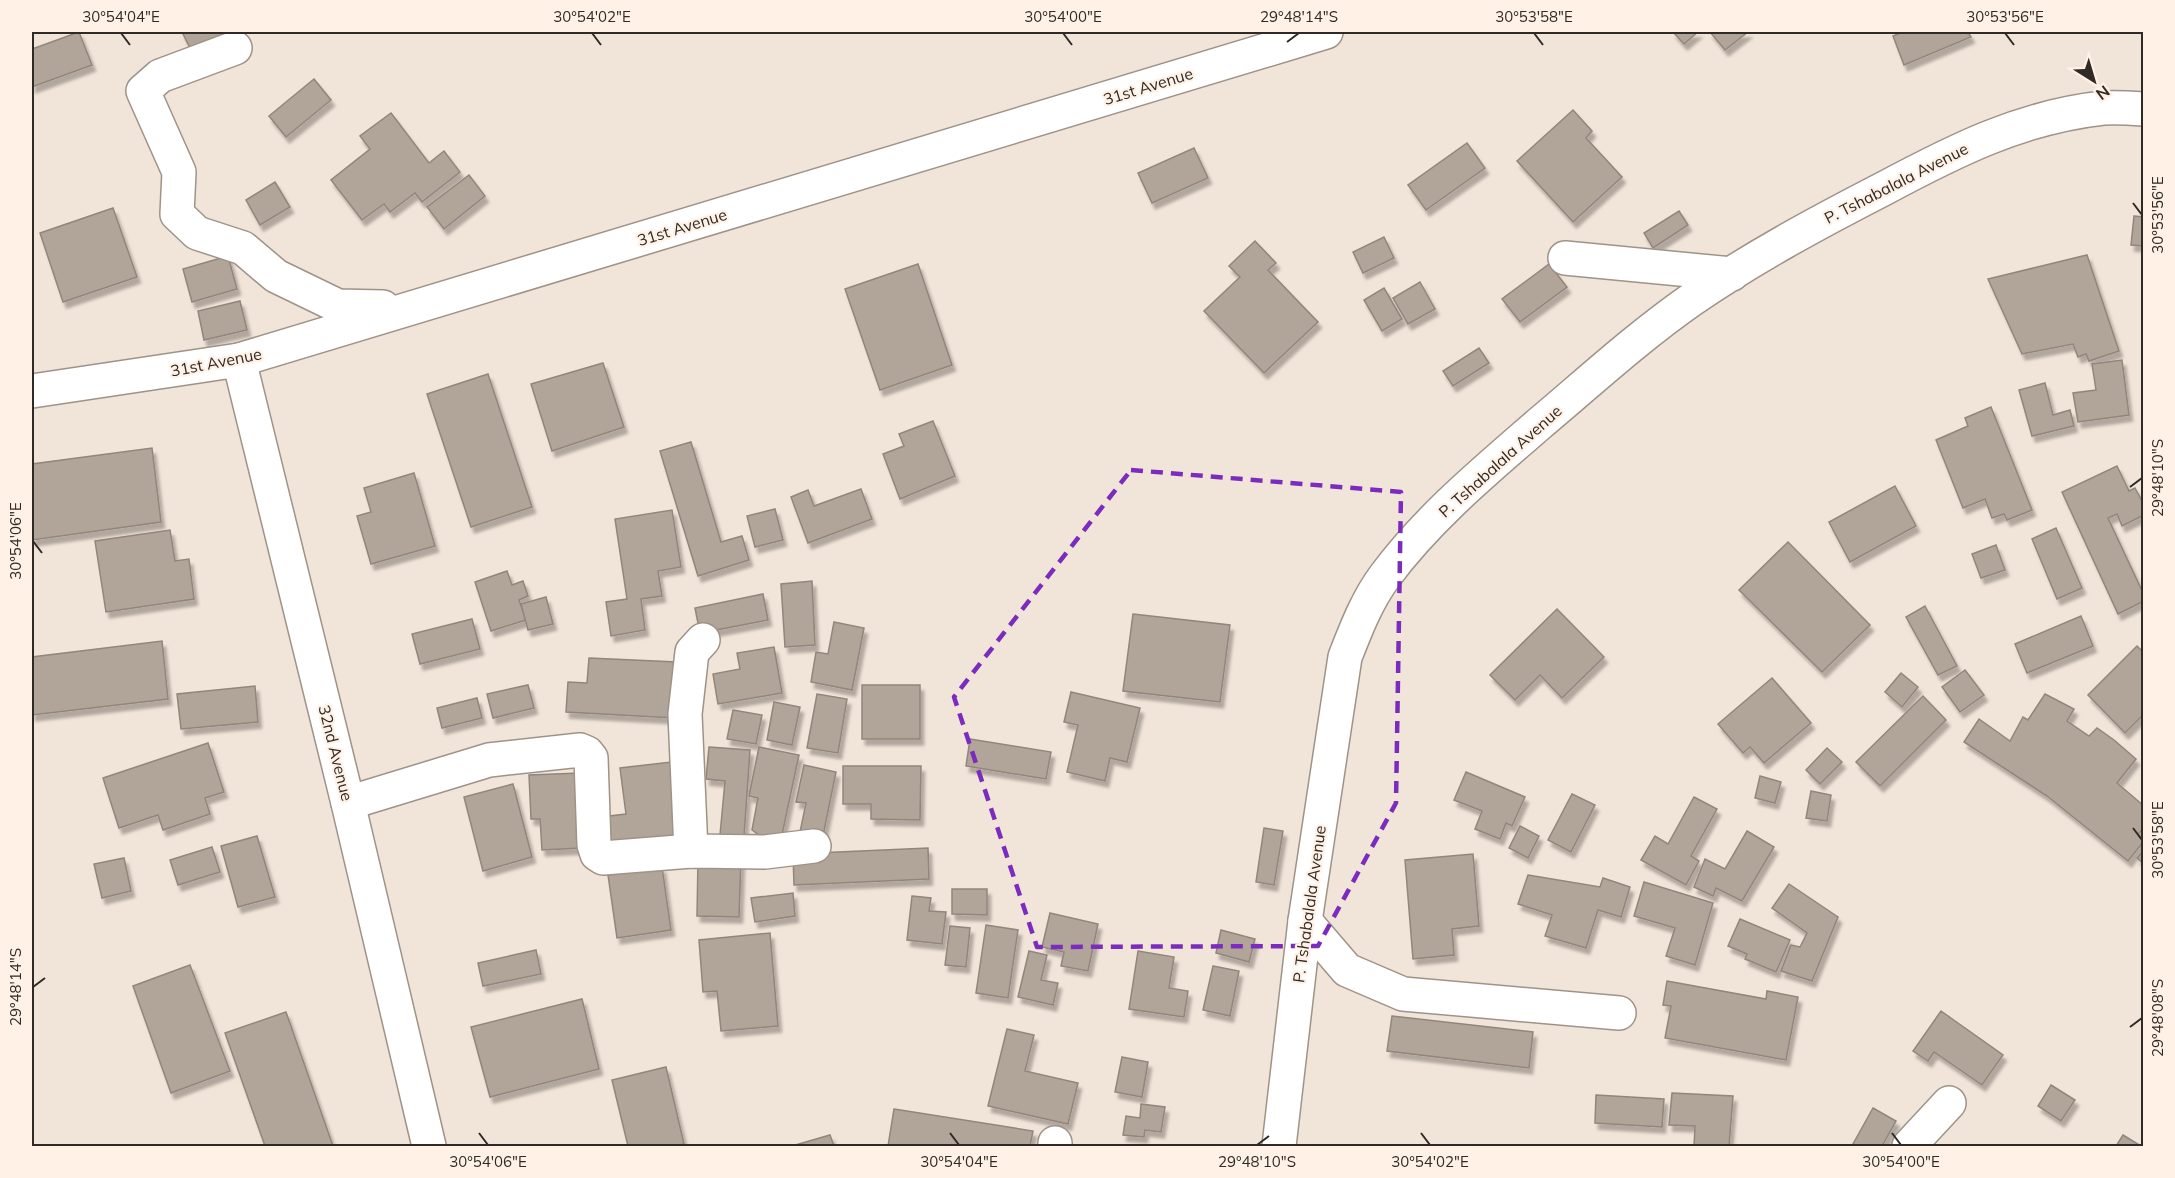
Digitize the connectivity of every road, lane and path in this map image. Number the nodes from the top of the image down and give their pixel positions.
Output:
1 (1326, 32) edge
2 (235, 48) dead end
3 (2144, 109) edge
4 (1565, 258) dead end
5 (1732, 274) junction
6 (409, 309) junction
7 (239, 360) junction
8 (32, 391) edge
9 (703, 640) dead end
10 (348, 803) junction
11 (814, 846) dead end
12 (691, 851) junction
13 (1305, 921) junction
14 (1619, 1013) dead end
15 (1949, 1103) dead end
16 (429, 1146) edge
17 (1279, 1146) edge
18 (1909, 1146) edge

1 - 6 street, 31st Avenue
2 - 6 street
3 - 5 street, P. Tshabalala Avenue
4 - 5 street
5 - 13 street, P. Tshabalala Avenue
6 - 7 street, 31st Avenue
7 - 8 street, 31st Avenue
7 - 10 street, 32nd Avenue
9 - 12 street
10 - 12 street
10 - 16 street, 32nd Avenue
11 - 12 street
13 - 14 street
13 - 17 street, P. Tshabalala Avenue
15 - 18 street

